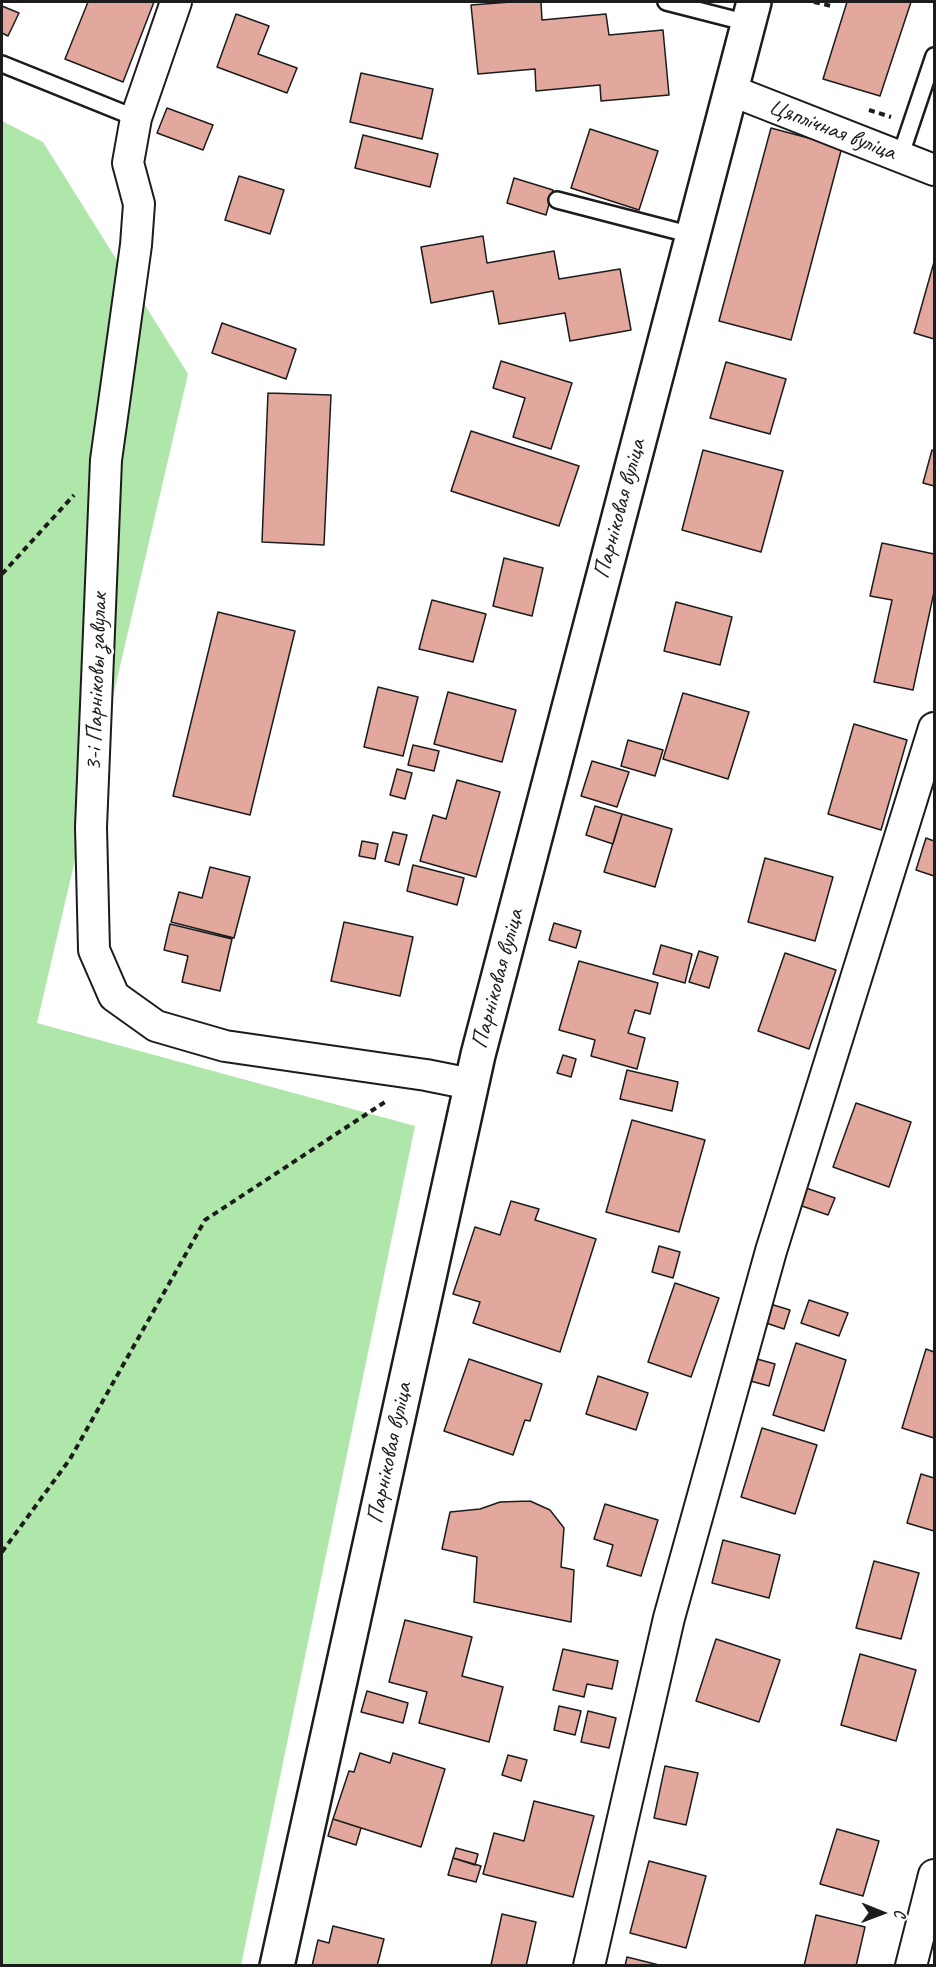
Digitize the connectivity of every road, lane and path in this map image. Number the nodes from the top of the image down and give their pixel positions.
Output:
1 (176, 2) edge
2 (666, 2) edge
3 (814, 2) edge
4 (831, 6) dead end
5 (751, 12) edge
6 (934, 56) edge
7 (2, 64) edge
8 (730, 90) junction
9 (136, 118) junction
10 (900, 157) junction
11 (934, 170) edge
12 (557, 200) dead end
13 (692, 235) junction
14 (106, 460) junction
15 (2, 574) edge
16 (934, 728) edge
17 (426, 1075) junction
18 (471, 1084) junction
19 (2, 1552) edge
20 (934, 1875) edge
21 (277, 1965) edge
22 (589, 1965) edge
23 (911, 1965) edge

1 - 9 street, 3-і Парніковы завулак
2 - 5 lane
3 - 4 path
5 - 8 street, Парніковая вуліца
6 - 10 lane
7 - 9 lane
8 - 10 street, Цяплічная вуліца
8 - 13 street, Парніковая вуліца
9 - 14 street, 3-і Парніковы завулак
10 - 11 street, Цяплічная вуліца
12 - 13 lane
13 - 18 street, Парніковая вуліца
14 - 15 path
14 - 17 street, 3-і Парніковы завулак
16 - 22 street
17 - 18 street, 3-і Парніковы завулак
17 - 19 path
18 - 21 street, Парніковая вуліца
20 - 23 street

